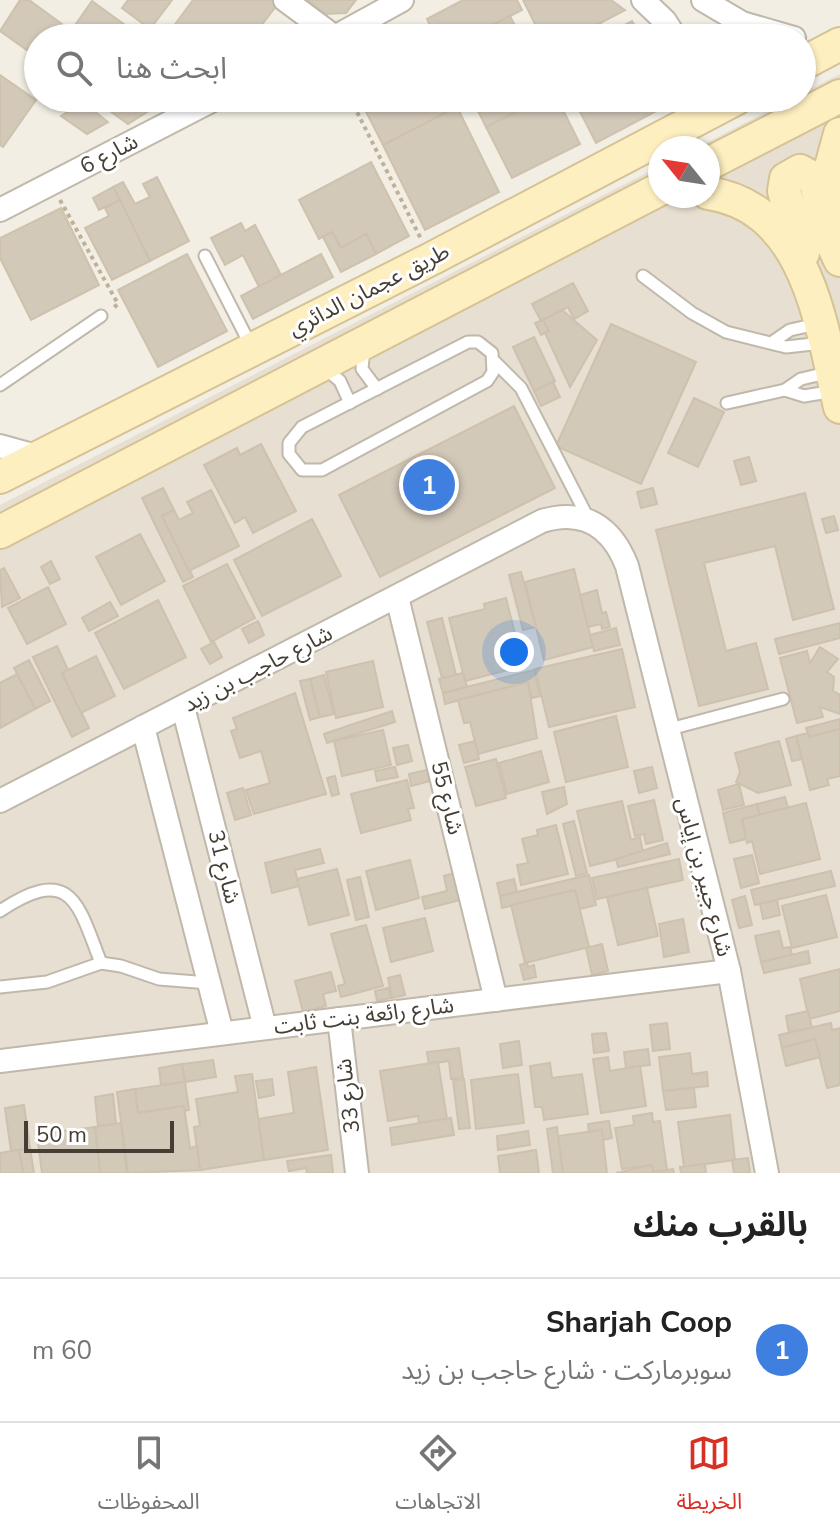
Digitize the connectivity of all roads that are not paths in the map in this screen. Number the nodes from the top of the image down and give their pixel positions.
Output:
1 (285, 0) edge
2 (402, 0) edge
3 (643, 0) edge
4 (703, 0) edge
5 (316, 24) edge
6 (359, 24) edge
7 (667, 24) edge
8 (732, 24) edge
9 (816, 40) edge
10 (840, 42) edge
11 (816, 56) edge
12 (840, 96) edge
13 (816, 108) edge
14 (190, 112) edge
15 (685, 112) edge
16 (809, 112) edge
17 (840, 134) edge
18 (720, 158) edge
19 (648, 195) edge
20 (720, 196) edge
21 (0, 210) edge
22 (840, 246) edge
23 (205, 256) dead end
24 (840, 260) edge
25 (804, 273) junction
26 (643, 276) dead end
27 (101, 316) road end
28 (774, 341) junction
29 (365, 344) junction
30 (253, 349) junction
31 (495, 362) junction
32 (322, 366) junction
33 (830, 367) edge
34 (0, 385) edge
35 (377, 389) junction
36 (785, 390) junction
37 (350, 403) junction
38 (727, 403) dead end
39 (0, 446) edge
40 (40, 457) junction
41 (0, 477) edge
42 (589, 519) junction
43 (0, 532) edge
44 (515, 536) junction
45 (630, 584) junction
46 (397, 597) junction
47 (783, 699) dead end
48 (183, 707) junction
49 (143, 727) junction
50 (666, 730) junction
51 (0, 801) edge
52 (0, 911) edge
53 (101, 963) junction
54 (729, 971) junction
55 (209, 983) junction
56 (0, 987) edge
57 (496, 1000) junction
58 (339, 1019) junction
59 (265, 1028) junction
60 (222, 1033) junction
61 (0, 1061) edge
62 (357, 1173) edge
63 (767, 1173) edge

1 - 5 street
2 - 6 street
3 - 7 street
4 - 8 street
9 - 10 street
10 - 11 main road
12 - 13 main road
14 - 21 street, شارع 6
15 - 30 main road, طريق عجمان الدائري
16 - 18 main road
17 - 22 main road
19 - 29 main road, طريق عجمان الدائري
20 - 25 main road
23 - 30 lane
24 - 25 main road
25 - 33 main road
26 - 28 lane
27 - 34 lane
28 - 33 lane
28 - 33 lane
29 - 32 main road, طريق عجمان الدائري
29 - 35 lane
30 - 40 main road, طريق عجمان الدائري
31 - 35 lane
31 - 37 lane
31 - 42 lane
32 - 37 lane
32 - 43 main road, طريق عجمان الدائري
33 - 36 lane
33 - 36 lane
35 - 37 lane
36 - 38 lane
39 - 40 street
40 - 41 main road, طريق عجمان الدائري
42 - 44 street
42 - 45 street, شارع جبير بن إياس
44 - 45 street, شارع جبير بن إياس
44 - 46 street, شارع حاجب بن زيد
45 - 50 street, شارع جبير بن إياس
46 - 48 street, شارع حاجب بن زيد
46 - 57 street, شارع 55
47 - 50 lane
48 - 49 street, شارع حاجب بن زيد
48 - 59 street, شارع 31
49 - 51 street, شارع حاجب بن زيد
49 - 55 street, شارع 31
50 - 54 street, شارع جبير بن إياس
52 - 53 lane
53 - 55 lane
53 - 56 lane
54 - 57 street, شارع رائعة بنت ثابت
54 - 63 street, شارع جبير بن إياس
55 - 60 street, شارع 31
57 - 58 street, شارع رائعة بنت ثابت
58 - 59 street, شارع رائعة بنت ثابت
58 - 62 street, شارع 33
59 - 60 street, شارع رائعة بنت ثابت
60 - 61 street, شارع رائعة بنت ثابت

